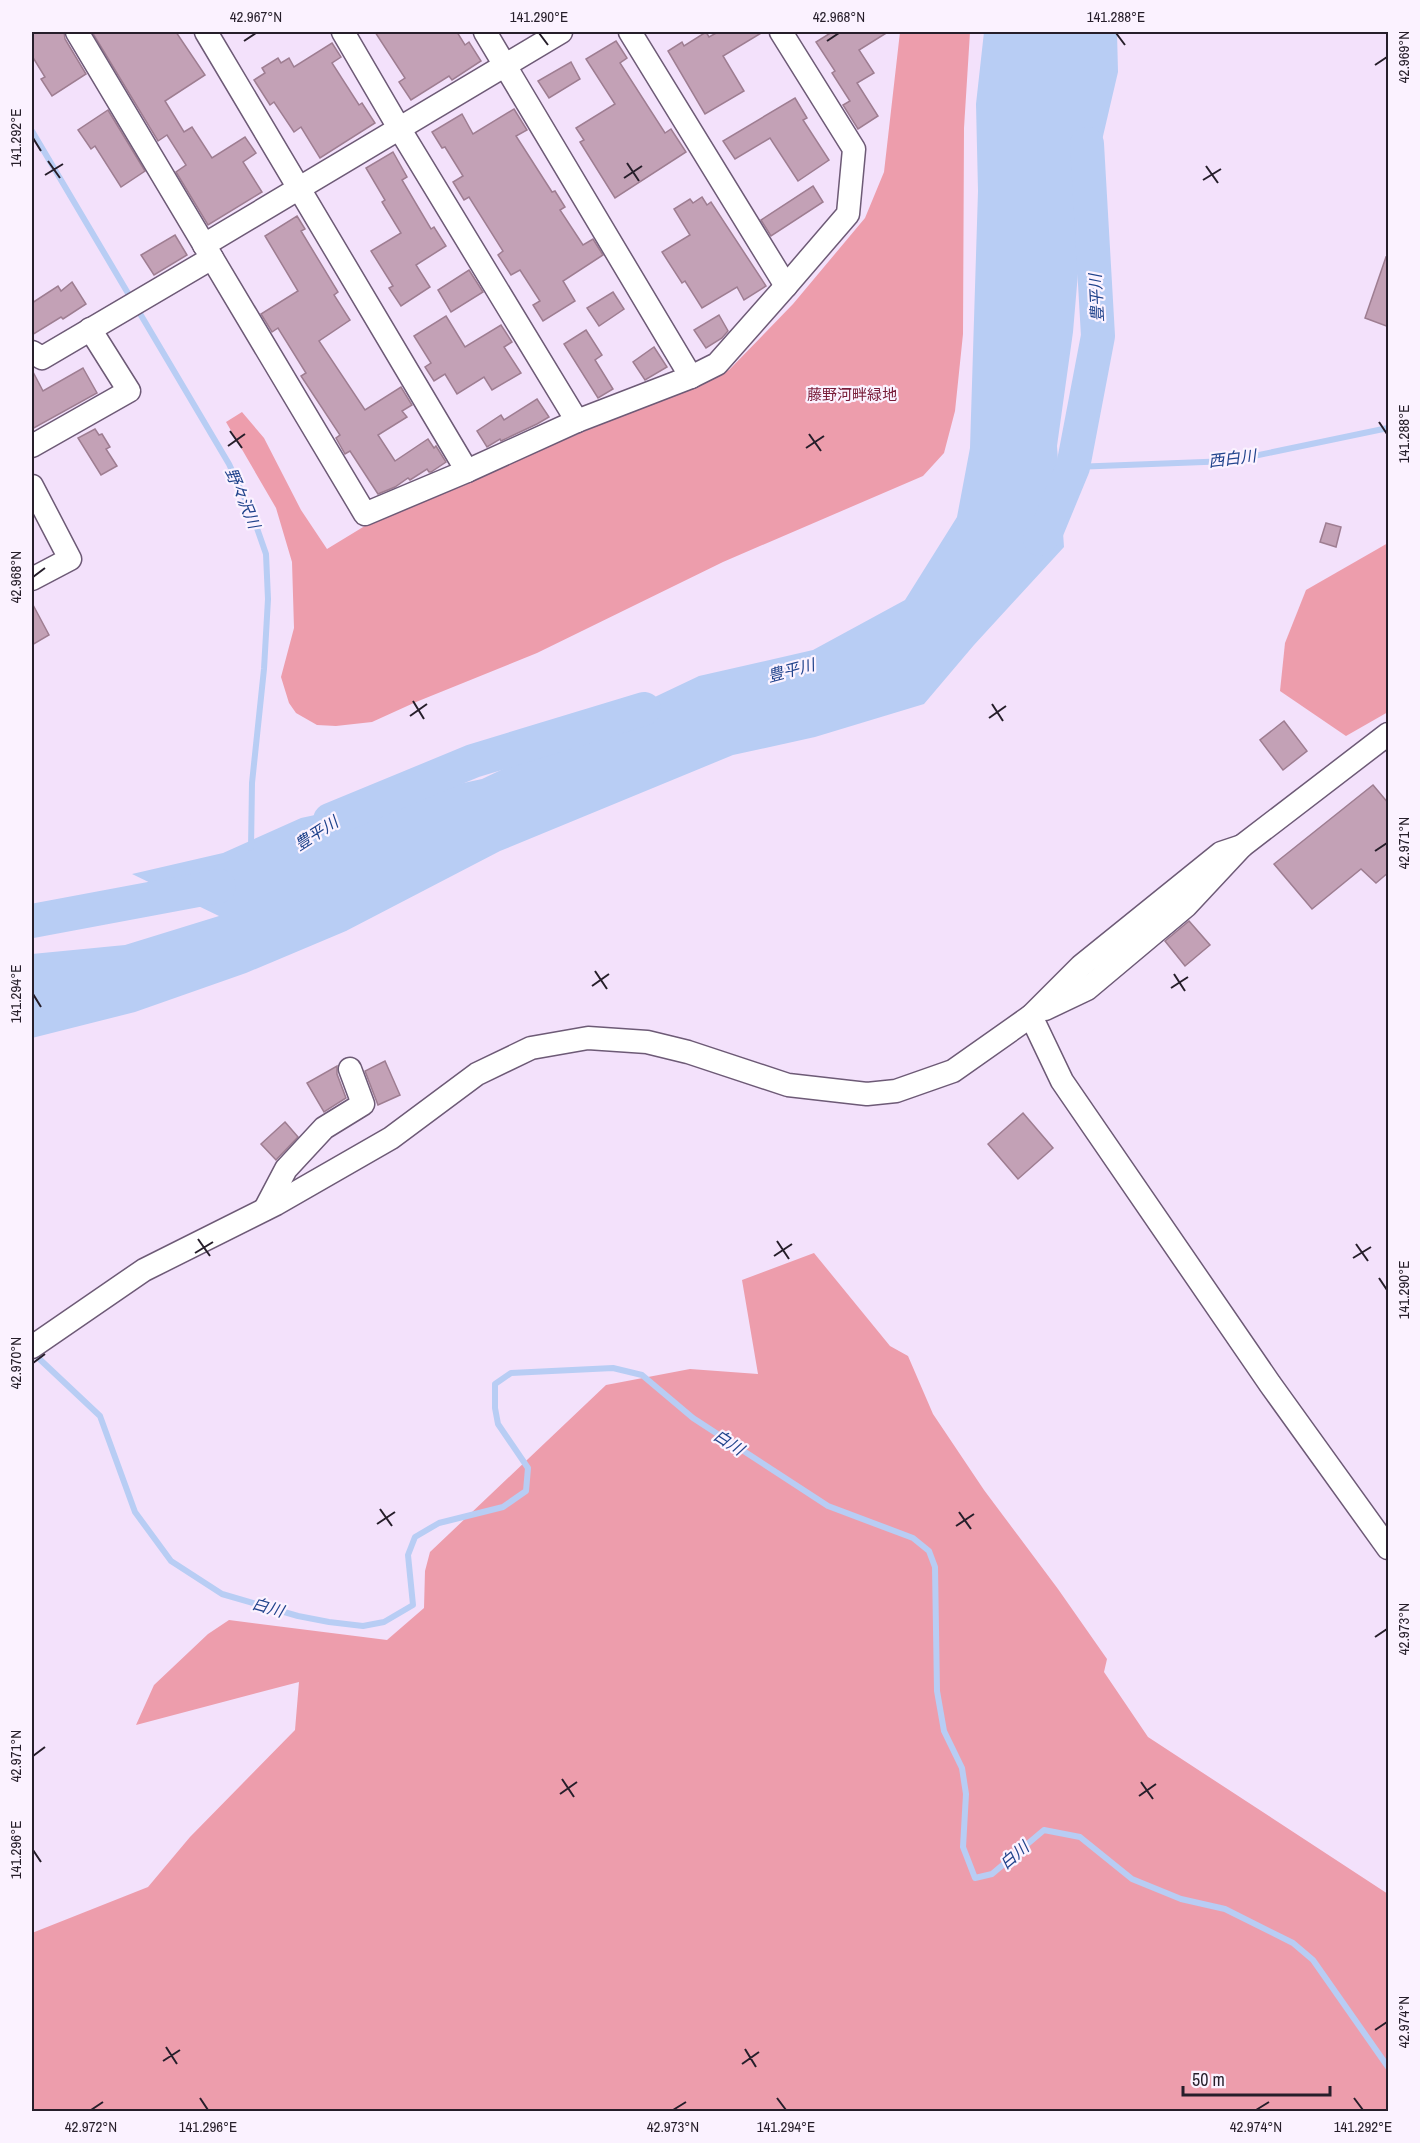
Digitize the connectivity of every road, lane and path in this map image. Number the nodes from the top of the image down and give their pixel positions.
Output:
1 (76, 32) edge
2 (206, 32) edge
3 (343, 32) edge
4 (485, 32) edge
5 (561, 32) edge
6 (630, 32) edge
7 (781, 32) edge
8 (506, 66) junction
9 (399, 128) junction
10 (298, 190) junction
11 (208, 252) junction
12 (786, 286) junction
13 (97, 326) junction
14 (32, 352) edge
15 (691, 377) junction
16 (578, 421) junction
17 (32, 446) edge
18 (467, 471) junction
19 (32, 486) edge
20 (32, 579) edge
21 (1386, 741) edge
22 (1031, 1016) junction
23 (350, 1069) dead end
24 (265, 1209) junction
25 (32, 1347) edge
26 (1389, 1548) edge

1 - 11 street
2 - 10 street
3 - 9 street
4 - 8 street
5 - 8 street
6 - 12 street
7 - 12 street
8 - 9 street
8 - 15 street
9 - 10 street
9 - 16 street
10 - 11 street
10 - 18 street
11 - 13 street
11 - 18 street
12 - 15 street
13 - 14 street
13 - 17 street
15 - 16 street
16 - 18 street
19 - 20 street
21 - 22 street
22 - 24 street
22 - 26 street
23 - 24 street
24 - 25 street

